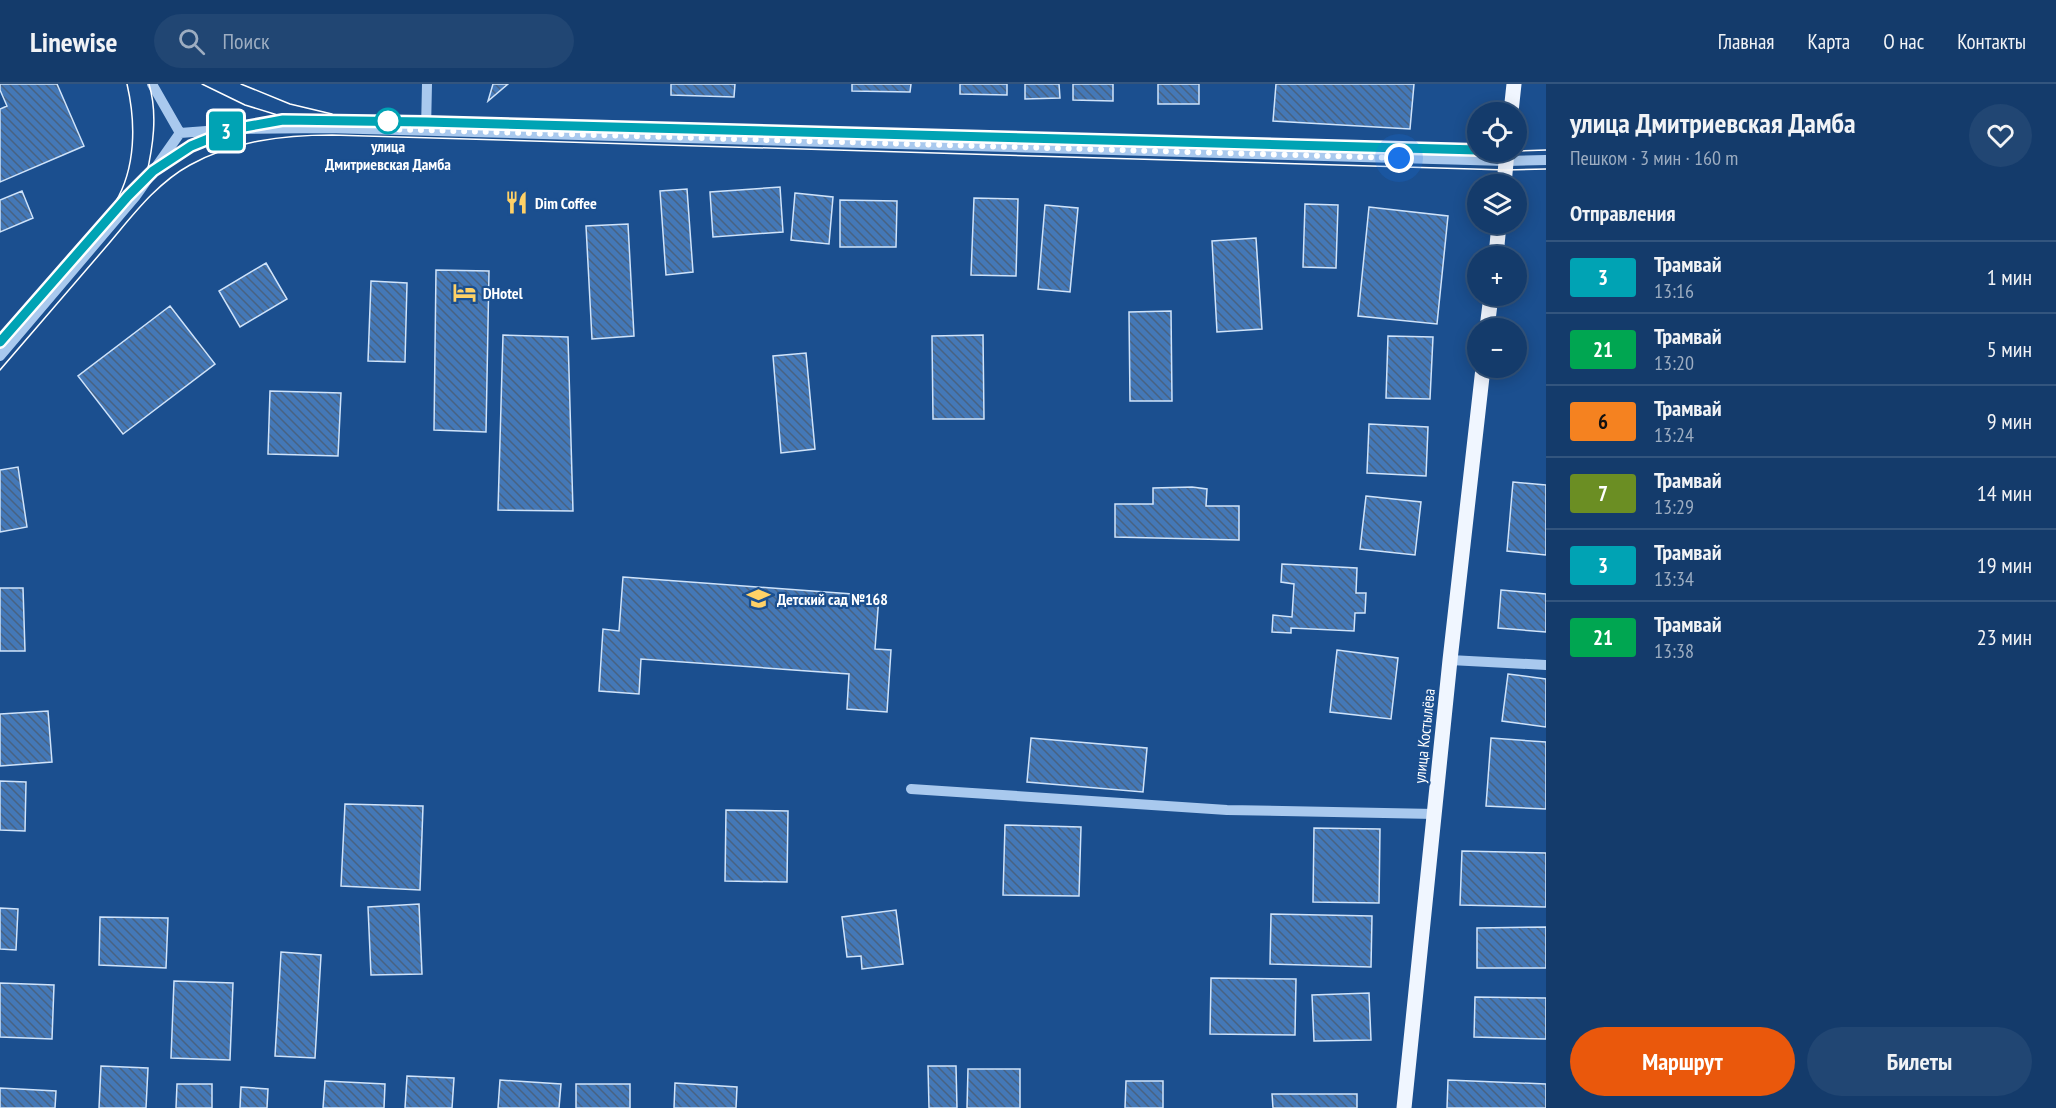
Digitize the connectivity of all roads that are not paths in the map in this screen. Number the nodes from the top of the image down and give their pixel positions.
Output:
1 (152, 84) edge
2 (427, 84) edge
3 (1514, 84) edge
4 (1512, 102) edge
5 (426, 130) junction
6 (180, 133) junction
7 (1467, 155) edge
8 (1527, 158) edge
9 (1546, 160) edge
10 (0, 356) edge
11 (1482, 378) edge
12 (1450, 660) junction
13 (1546, 665) edge
14 (911, 789) dead end
15 (1435, 814) junction
16 (1404, 1108) edge

1 - 6 street
2 - 5 street
3 - 4 main road
5 - 6 street
5 - 7 street
6 - 10 street
8 - 9 street
11 - 12 main road, улица Костылёва
12 - 13 street
12 - 15 main road, улица Костылёва
14 - 15 street
15 - 16 main road, улица Костылёва

